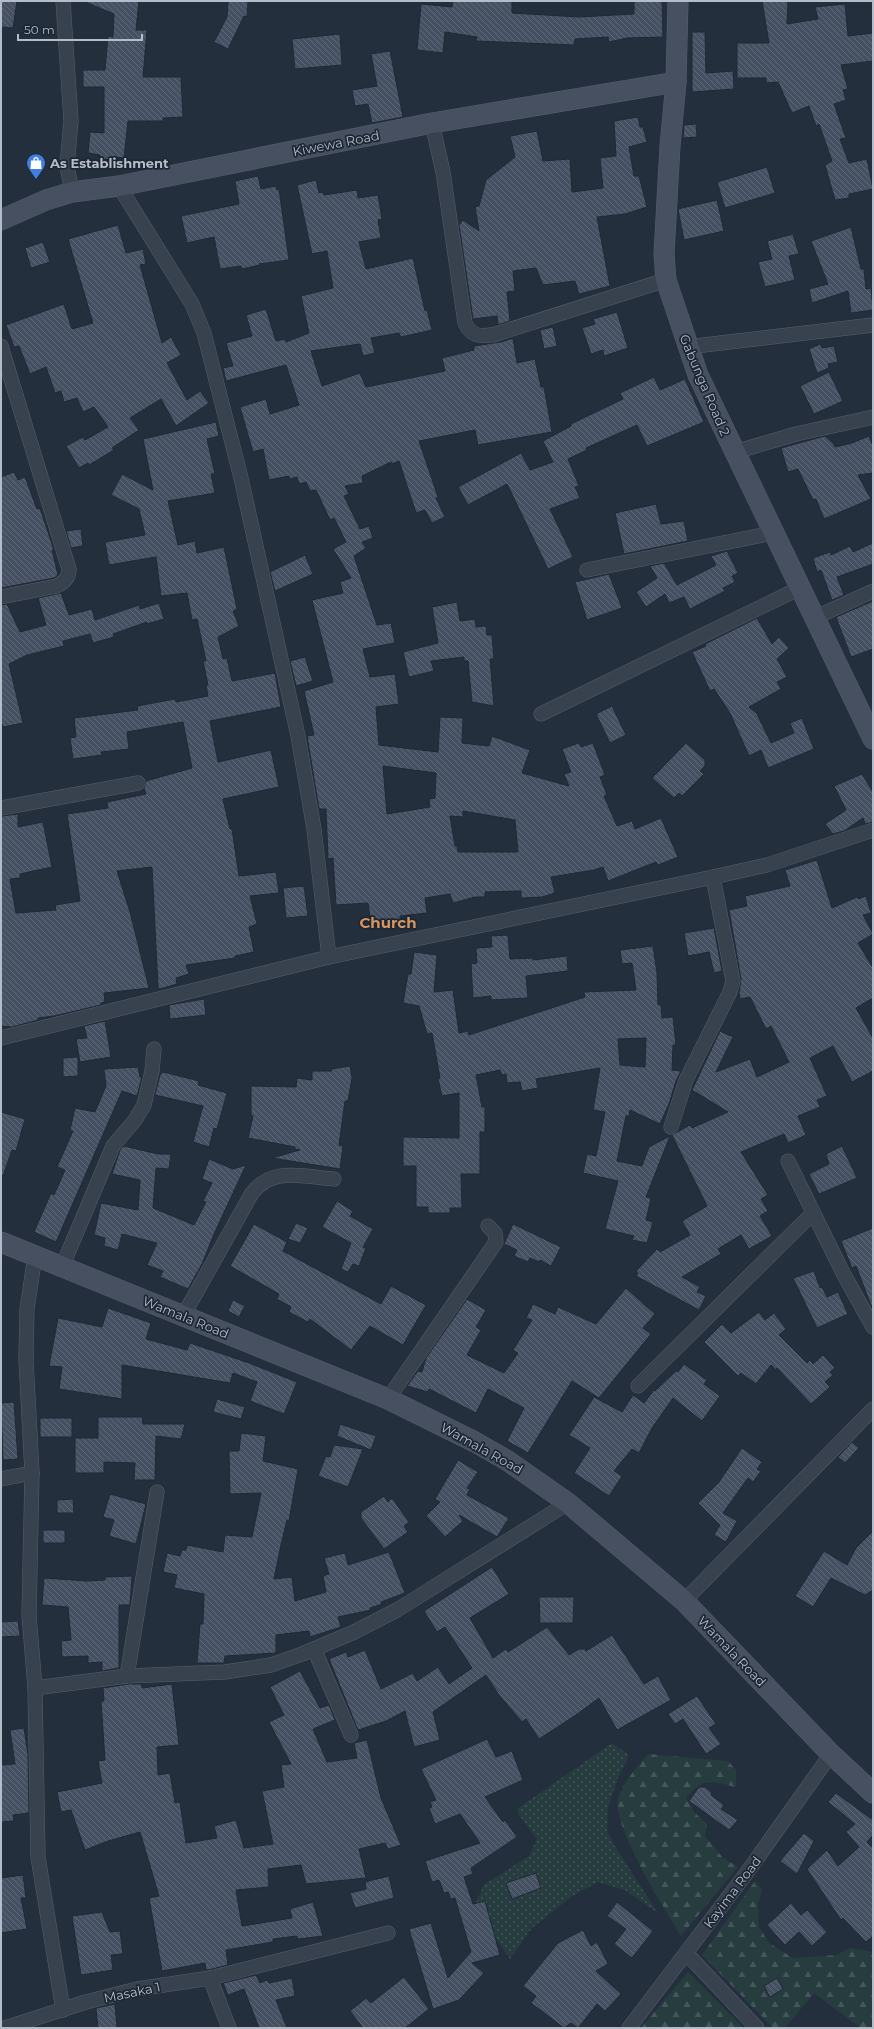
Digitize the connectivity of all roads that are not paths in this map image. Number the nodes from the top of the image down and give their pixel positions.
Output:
1 (63, 1) edge
2 (678, 1) edge
3 (676, 82) junction
4 (432, 123) junction
5 (119, 186) junction
6 (72, 192) junction
7 (1, 220) edge
8 (666, 280) junction
9 (873, 325) edge
10 (1, 346) edge
11 (687, 347) junction
12 (873, 417) edge
13 (735, 452) junction
14 (773, 533) junction
15 (586, 570) dead end
16 (800, 588) junction
17 (873, 591) edge
18 (1, 597) edge
19 (814, 618) junction
20 (541, 714) dead end
21 (873, 739) edge
22 (138, 783) dead end
23 (1, 808) edge
24 (873, 830) edge
25 (713, 877) junction
26 (329, 957) junction
27 (1, 1038) edge
28 (154, 1049) dead end
29 (671, 1127) dead end
30 (788, 1162) dead end
31 (334, 1179) dead end
32 (813, 1213) junction
33 (488, 1226) dead end
34 (1, 1242) edge
35 (35, 1256) junction
36 (62, 1267) junction
37 (183, 1316) junction
38 (873, 1327) edge
39 (638, 1386) dead end
40 (388, 1399) junction
41 (873, 1409) edge
42 (32, 1473) junction
43 (1, 1480) edge
44 (157, 1492) dead end
45 (568, 1503) junction
46 (684, 1601) junction
47 (314, 1649) junction
48 (127, 1676) junction
49 (35, 1688) junction
50 (351, 1735) dead end
51 (831, 1754) junction
52 (873, 1793) edge
53 (388, 1933) dead end
54 (686, 1953) junction
55 (210, 1978) junction
56 (63, 2010) junction
57 (5, 2028) edge
58 (228, 2028) edge
59 (629, 2028) edge
60 (758, 2028) edge

1 - 6 street
2 - 3 street, Gabunga Road 2
3 - 4 street, Kiwewa Road
3 - 8 street, Gabunga Road 2
4 - 5 street, Kiwewa Road
4 - 8 street
5 - 6 street, Kiwewa Road
5 - 26 street
6 - 7 street, Kiwewa Road
8 - 11 street, Gabunga Road 2
9 - 11 street
10 - 18 street
11 - 13 street, Gabunga Road 2
12 - 13 street
13 - 14 street, Gabunga Road 2
14 - 15 street
14 - 16 street, Gabunga Road 2
16 - 19 street, Gabunga Road 2
16 - 20 street
17 - 19 street
19 - 21 street, Gabunga Road 2
22 - 23 street
24 - 25 street
25 - 26 street
25 - 29 street
26 - 27 street
28 - 36 street
30 - 32 street
31 - 37 street
32 - 38 street
32 - 39 street
33 - 40 street
34 - 35 street, Wamala Road
35 - 36 street, Wamala Road
35 - 42 street
36 - 37 street, Wamala Road
37 - 40 street, Wamala Road
40 - 45 street, Wamala Road
41 - 46 street
42 - 43 street
42 - 49 street
44 - 48 street
45 - 46 street, Wamala Road
45 - 47 street
46 - 51 street, Wamala Road
47 - 48 street
47 - 50 street
48 - 49 street
49 - 56 street
51 - 52 street, Wamala Road
51 - 54 street, Kayima Road
53 - 55 street, Masaka 1
54 - 59 street, Kayima Road
54 - 60 street
55 - 56 street, Masaka 1
55 - 58 street
56 - 57 street, Masaka 1

